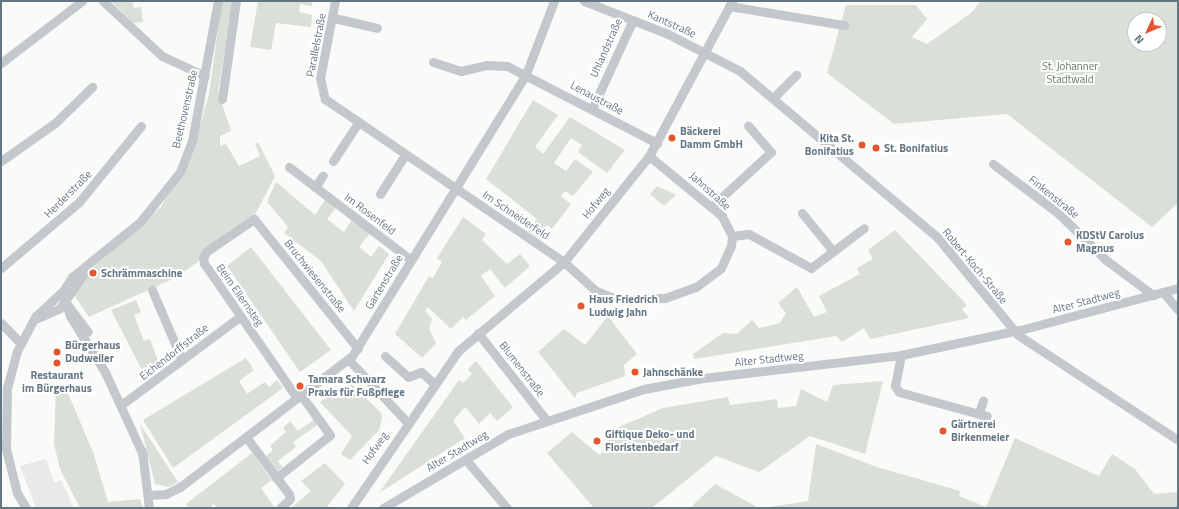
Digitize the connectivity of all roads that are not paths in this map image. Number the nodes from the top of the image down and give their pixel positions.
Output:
1 (82, 1) edge
2 (103, 1) edge
3 (218, 1) edge
4 (236, 1) edge
5 (335, 1) edge
6 (554, 1) edge
7 (584, 1) edge
8 (730, 4) edge
9 (334, 18) junction
10 (633, 20) junction
11 (844, 25) dead end
12 (377, 28) dead end
13 (705, 52) junction
14 (433, 62) dead end
15 (1, 63) edge
16 (526, 74) junction
17 (796, 75) dead end
18 (206, 76) junction
19 (92, 88) dead end
20 (773, 98) junction
21 (222, 99) dead end
22 (592, 109) junction
23 (358, 123) junction
24 (141, 126) dead end
25 (748, 126) dead end
26 (657, 143) junction
27 (406, 155) junction
28 (649, 156) junction
29 (334, 160) dead end
30 (1, 162) edge
31 (993, 164) dead end
32 (289, 167) dead end
33 (323, 175) dead end
34 (315, 187) junction
35 (454, 187) junction
36 (380, 194) dead end
37 (712, 206) junction
38 (802, 213) dead end
39 (254, 219) joint
40 (864, 228) dead end
41 (732, 236) junction
42 (833, 251) junction
43 (411, 260) junction
44 (564, 262) junction
45 (1, 268) edge
46 (1178, 288) edge
47 (152, 290) dead end
48 (1163, 292) junction
49 (1153, 295) junction
50 (63, 299) junction
51 (1178, 310) edge
52 (241, 316) junction
53 (1, 323) edge
54 (1014, 331) junction
55 (478, 333) junction
56 (21, 344) junction
57 (358, 348) junction
58 (901, 355) junction
59 (384, 356) dead end
60 (348, 359) junction
61 (182, 360) junction
62 (435, 384) junction
63 (299, 397) junction
64 (983, 401) dead end
65 (124, 403) junction
66 (547, 420) junction
67 (407, 422) junction
68 (246, 437) junction
69 (1178, 440) edge
70 (466, 460) junction
71 (276, 478) junction
72 (148, 495) junction
73 (26, 508) edge
74 (148, 508) edge
75 (280, 508) edge
76 (351, 508) edge
77 (383, 508) edge
78 (507, 508) edge

1 - 15 street
2 - 18 street
3 - 18 street, Beethovenstraße
4 - 21 street
5 - 9 street, Parallelstraße
6 - 16 street, Gartenstraße
7 - 10 street, Kantstraße
8 - 11 street
8 - 13 street, Hofweg
9 - 12 street
9 - 23 street, Parallelstraße
10 - 13 street, Kantstraße
10 - 22 street, Uhlandstraße
13 - 20 street, Robert-Koch-Straße
13 - 26 street, Hofweg
14 - 16 street, Lenaustraße
16 - 22 street, Lenaustraße
16 - 35 street, Gartenstraße
17 - 20 street
18 - 50 street, Beethovenstraße
19 - 30 street
20 - 54 street, Robert-Koch-Straße
22 - 26 street, Lenaustraße
23 - 27 street, Parallelstraße
23 - 29 street
24 - 45 street, Herderstraße
25 - 37 street
26 - 28 street, Hofweg
27 - 35 street, Parallelstraße
27 - 36 street
28 - 37 street, Jahnstraße
28 - 44 street, Hofweg
31 - 49 street, Finkenstraße
32 - 34 street, Im Rosenfeld
33 - 34 street
34 - 43 street, Im Rosenfeld
35 - 43 street, Gartenstraße
35 - 44 street, Im Schneiderfeld
37 - 41 street, Jahnstraße
38 - 42 street
39 - 52 street, Beim Ellernsteg
39 - 57 street, Bruchwiesenstraße
40 - 42 street
41 - 42 street
41 - 44 street
43 - 57 street, Gartenstraße
44 - 55 street, Hofweg
46 - 48 street, Alter Stadtweg
47 - 61 street
48 - 49 street, Alter Stadtweg
48 - 51 street
49 - 54 street, Alter Stadtweg
50 - 56 street
50 - 65 street
52 - 61 street, Eichendorffstraße
52 - 63 street, Beim Ellernsteg
53 - 56 street
54 - 58 street, Alter Stadtweg
54 - 69 street, Robert-Koch-Straße
55 - 62 street, Hofweg
55 - 66 street, Blumenstraße
56 - 73 street
57 - 60 street, Gartenstraße
58 - 64 street
58 - 66 street, Alter Stadtweg
59 - 62 street
60 - 63 street, Gartenstraße
60 - 67 street
61 - 65 street, Eichendorffstraße
62 - 67 street, Hofweg
63 - 68 street, Gartenstraße
63 - 71 street, Beim Ellernsteg
65 - 72 street
66 - 70 street, Alter Stadtweg
67 - 76 street, Hofweg
68 - 71 street
68 - 72 street, Gartenstraße
70 - 77 street, Alter Stadtweg
70 - 78 street
71 - 75 street
72 - 74 street

